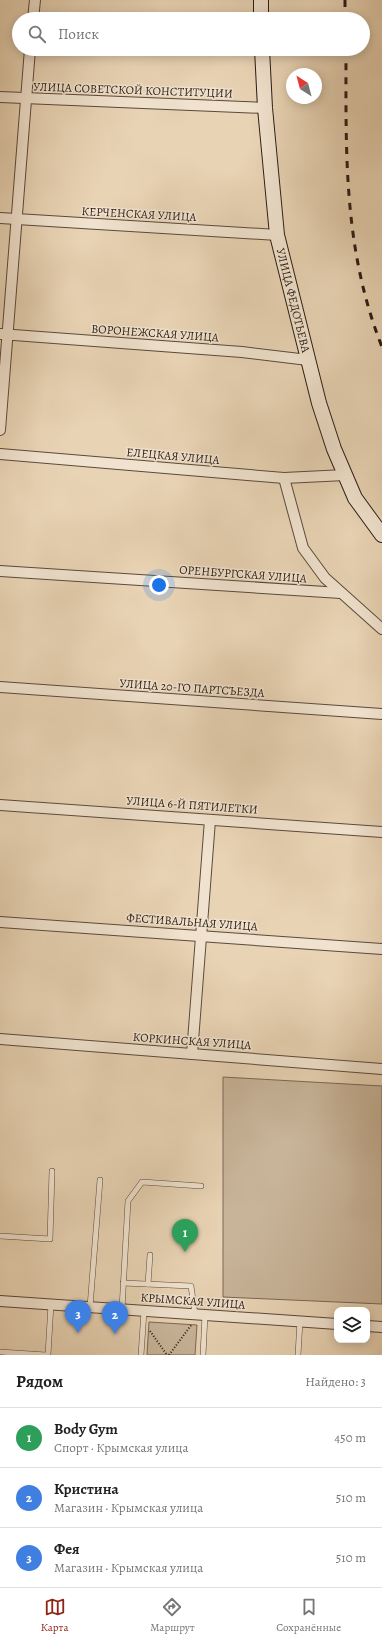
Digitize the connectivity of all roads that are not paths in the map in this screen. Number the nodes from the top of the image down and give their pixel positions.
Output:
1 (35, 0) edge
2 (261, 0) edge
3 (34, 12) edge
4 (261, 12) edge
5 (29, 56) edge
6 (262, 56) edge
7 (0, 96) edge
8 (26, 98) junction
9 (265, 108) junction
10 (0, 218) edge
11 (17, 220) junction
12 (276, 235) junction
13 (4, 334) edge
14 (308, 360) junction
15 (0, 430) edge
16 (0, 454) edge
17 (344, 475) junction
18 (284, 478) junction
19 (382, 535) edge
20 (0, 571) edge
21 (341, 593) junction
22 (382, 629) edge
23 (0, 687) edge
24 (382, 714) edge
25 (0, 805) edge
26 (210, 820) junction
27 (382, 832) edge
28 (0, 922) edge
29 (201, 936) junction
30 (382, 949) edge
31 (0, 1039) edge
32 (192, 1054) junction
33 (382, 1069) edge
34 (52, 1171) dead end
35 (100, 1180) dead end
36 (200, 1186) dead end
37 (0, 1236) edge
38 (150, 1255) dead end
39 (123, 1283) junction
40 (148, 1284) junction
41 (0, 1301) edge
42 (51, 1304) junction
43 (90, 1307) junction
44 (122, 1309) junction
45 (144, 1311) junction
46 (200, 1314) junction
47 (300, 1321) junction
48 (334, 1324) edge
49 (370, 1326) edge
50 (382, 1327) edge
51 (0, 1352) edge
52 (47, 1355) edge
53 (141, 1355) edge
54 (202, 1355) edge
55 (298, 1355) edge

1 - 3 street
2 - 4 main road
5 - 8 street
6 - 9 main road, УЛИЦА ФЕДОТЬЕВА
7 - 8 street, УЛИЦА СОВЕТСКОЙ КОНСТИТУЦИИ
8 - 9 street, УЛИЦА СОВЕТСКОЙ КОНСТИТУЦИИ
8 - 11 street
9 - 12 main road, УЛИЦА ФЕДОТЬЕВА
10 - 11 street, КЕРЧЕНСКАЯ УЛИЦА
11 - 12 street, КЕРЧЕНСКАЯ УЛИЦА
11 - 13 street
12 - 14 main road, УЛИЦА ФЕДОТЬЕВА
13 - 14 street, ВОРОНЕЖСКАЯ УЛИЦА
13 - 15 street
14 - 17 main road, УЛИЦА ФЕДОТЬЕВА
16 - 18 street, ЕЛЕЦКАЯ УЛИЦА
17 - 18 street, ЕЛЕЦКАЯ УЛИЦА
17 - 19 main road, УЛИЦА ФЕДОТЬЕВА
18 - 21 street
20 - 21 street, ОРЕНБУРГСКАЯ УЛИЦА
21 - 22 street
23 - 24 street, УЛИЦА 20-ГО ПАРТСЪЕЗДА
25 - 26 street, УЛИЦА 6-Й ПЯТИЛЕТКИ
26 - 27 street, УЛИЦА 6-Й ПЯТИЛЕТКИ
26 - 29 street
28 - 29 street, ФЕСТИВАЛЬНАЯ УЛИЦА
29 - 30 street, ФЕСТИВАЛЬНАЯ УЛИЦА
29 - 32 street
31 - 32 street, КОРКИНСКАЯ УЛИЦА
32 - 33 street, КОРКИНСКАЯ УЛИЦА
34 - 37 lane
35 - 43 lane
36 - 39 lane
38 - 40 lane
39 - 40 lane
39 - 44 lane
40 - 46 lane
41 - 42 street, КРЫМСКАЯ УЛИЦА
42 - 43 street, КРЫМСКАЯ УЛИЦА
42 - 52 lane
43 - 44 street, КРЫМСКАЯ УЛИЦА
44 - 45 street, КРЫМСКАЯ УЛИЦА
45 - 46 street, КРЫМСКАЯ УЛИЦА
45 - 53 lane
46 - 47 street, КРЫМСКАЯ УЛИЦА
46 - 54 lane
47 - 48 street, КРЫМСКАЯ УЛИЦА
47 - 55 lane
49 - 50 street
51 - 52 lane

